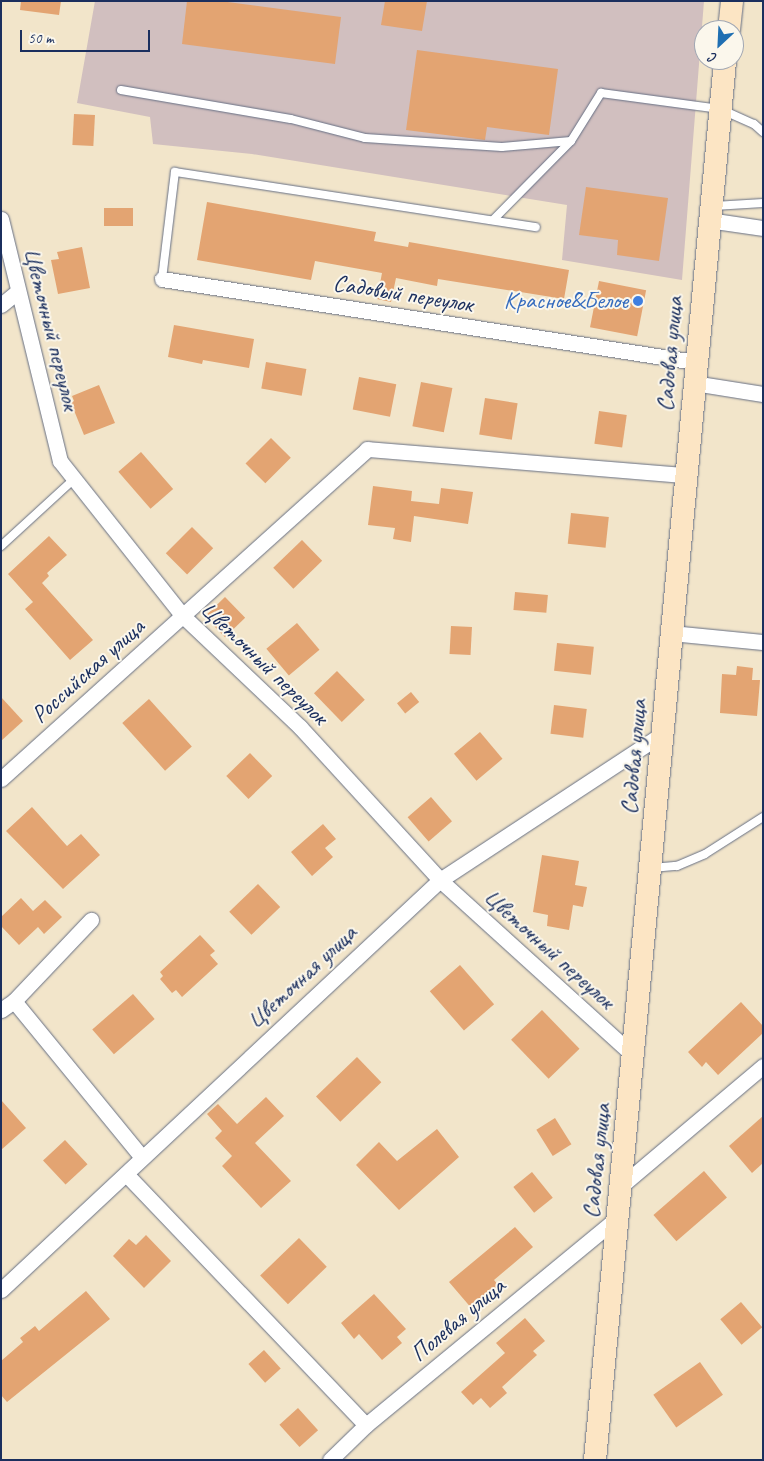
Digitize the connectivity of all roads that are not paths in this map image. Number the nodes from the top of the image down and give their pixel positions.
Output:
1 (732, 1) edge
2 (729, 20) edge
3 (724, 70) edge
4 (121, 90) dead end
5 (720, 109) junction
6 (763, 132) edge
7 (571, 140) junction
8 (763, 203) edge
9 (709, 213) junction
10 (1, 219) edge
11 (492, 220) junction
12 (536, 227) dead end
13 (763, 228) edge
14 (162, 279) joint
15 (18, 291) junction
16 (1, 305) edge
17 (695, 372) junction
18 (763, 394) edge
19 (685, 475) junction
20 (74, 479) junction
21 (1, 546) edge
22 (182, 615) junction
23 (671, 633) junction
24 (763, 642) edge
25 (662, 734) junction
26 (1, 779) edge
27 (763, 817) edge
28 (650, 868) junction
29 (440, 880) junction
30 (92, 920) dead end
31 (14, 1001) junction
32 (1, 1010) edge
33 (633, 1055) junction
34 (763, 1066) edge
35 (141, 1156) junction
36 (126, 1174) junction
37 (621, 1186) junction
38 (617, 1218) junction
39 (1, 1290) edge
40 (366, 1426) junction
41 (330, 1460) edge
42 (595, 1460) edge

1 - 2 main road
3 - 5 main road, Садовая улица
4 - 7 lane
5 - 6 lane
5 - 7 lane
5 - 9 main road, Садовая улица
7 - 11 lane
8 - 9 lane
9 - 13 street
9 - 17 main road, Садовая улица
10 - 15 street, Цветочный переулок
11 - 12 lane
11 - 14 lane
14 - 17 street, Садовый переулок
15 - 16 street
15 - 20 street, Цветочный переулок
17 - 18 street, Садовый переулок
17 - 19 main road, Садовая улица
19 - 22 street, Российская улица
19 - 23 main road, Садовая улица
20 - 21 lane
20 - 22 street, Цветочный переулок
22 - 26 street, Российская улица
22 - 29 street, Цветочный переулок
23 - 24 street
23 - 25 main road, Садовая улица
25 - 28 main road, Садовая улица
25 - 29 street, Цветочная улица
27 - 28 lane
28 - 33 main road, Садовая улица
29 - 33 street, Цветочный переулок
29 - 35 street, Цветочная улица
30 - 31 street
31 - 32 street
31 - 35 street
33 - 37 main road, Садовая улица
34 - 37 street
35 - 36 street, Цветочная улица
36 - 39 street, Цветочная улица
36 - 40 street
37 - 38 main road, Садовая улица
38 - 40 street, Полевая улица
38 - 42 main road, Садовая улица
40 - 41 street, Полевая улица

